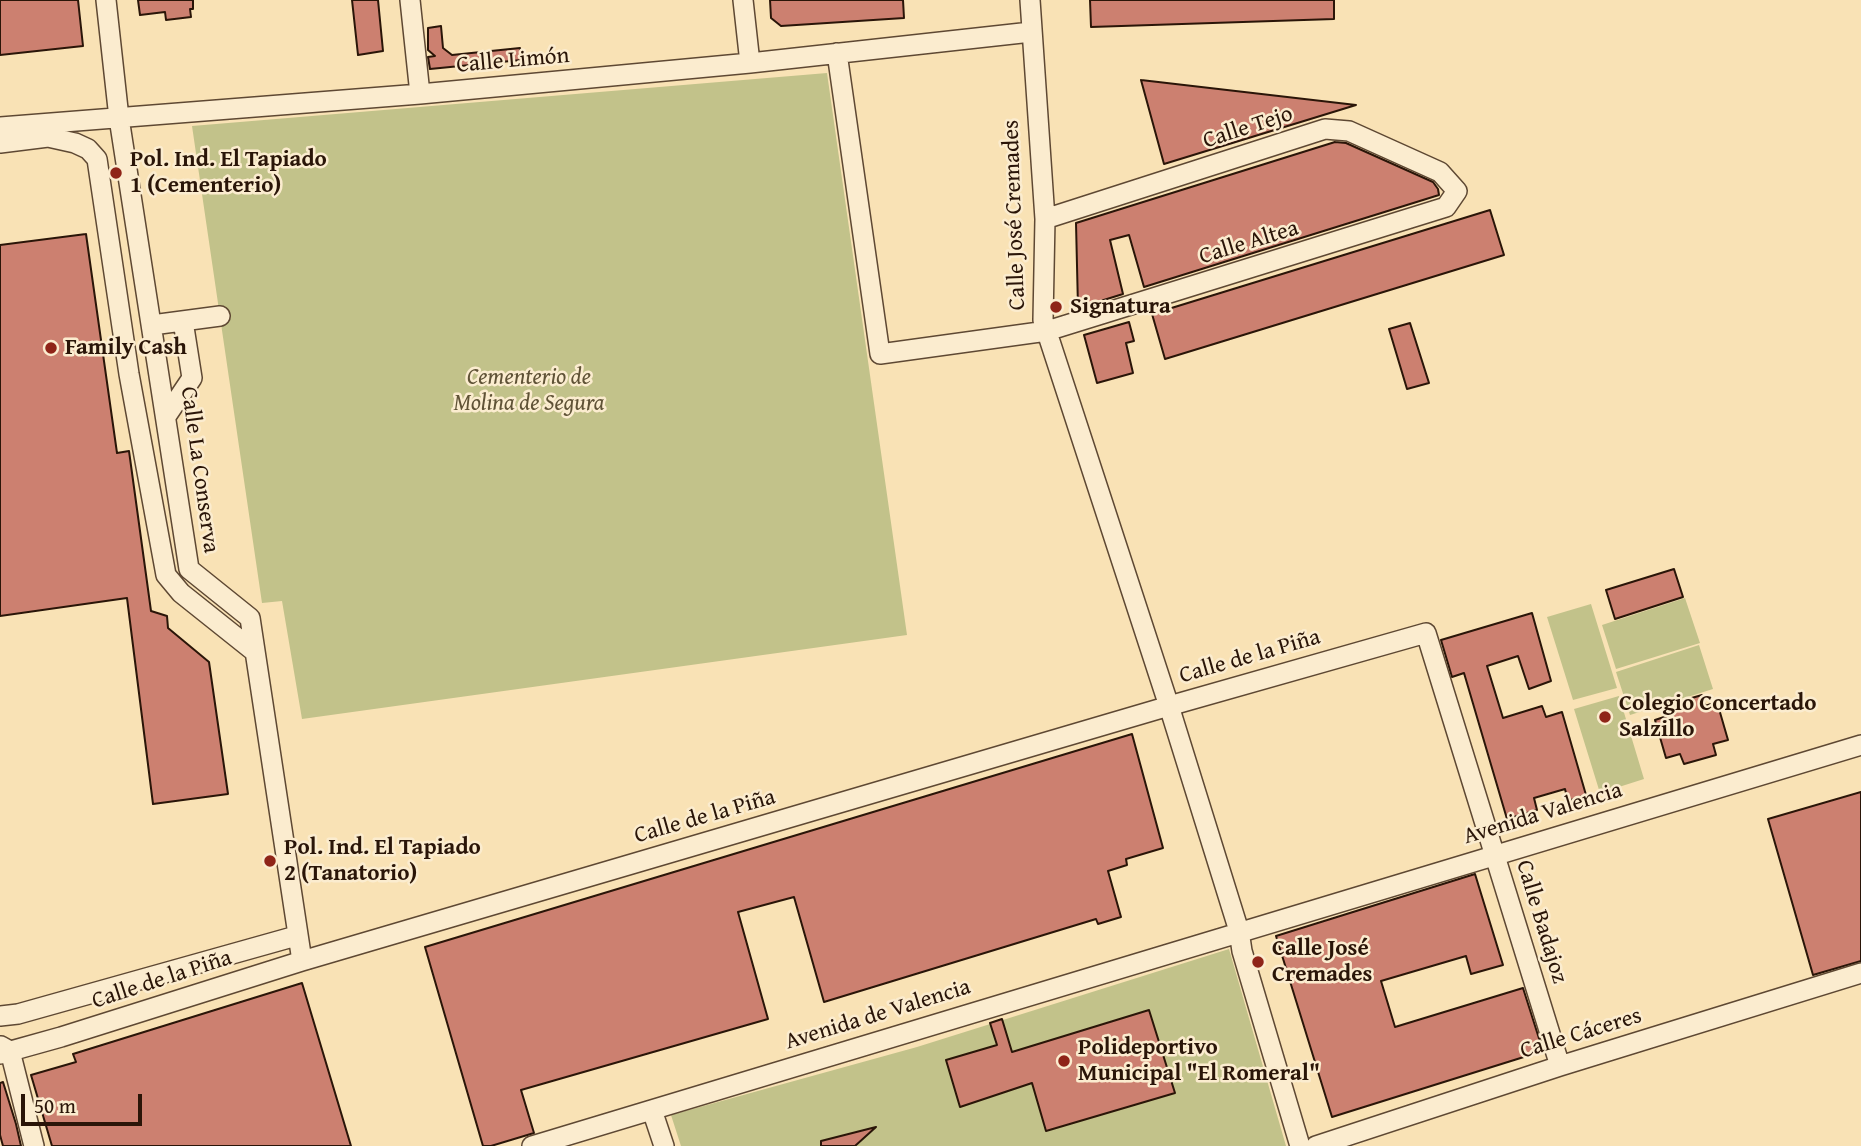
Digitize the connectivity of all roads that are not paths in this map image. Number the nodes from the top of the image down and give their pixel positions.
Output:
1 (106, 0) edge
2 (410, 0) edge
3 (743, 0) edge
4 (1030, 0) edge
5 (1031, 32) junction
6 (837, 53) junction
7 (750, 63) junction
8 (420, 94) junction
9 (119, 118) junction
10 (0, 127) edge
11 (0, 143) edge
12 (1457, 191) joint
13 (1045, 219) junction
14 (220, 316) dead end
15 (183, 321) junction
16 (152, 325) junction
17 (1047, 331) junction
18 (167, 415) junction
19 (1426, 632) joint
20 (255, 652) junction
21 (1168, 705) junction
22 (1861, 745) edge
23 (1495, 854) junction
24 (1239, 931) junction
25 (296, 936) junction
26 (302, 961) junction
27 (1861, 973) edge
28 (0, 1016) edge
29 (3, 1050) edge
30 (1560, 1066) junction
31 (652, 1110) junction
32 (34, 1146) edge
33 (532, 1146) edge
34 (664, 1146) edge
35 (1300, 1146) edge
36 (1316, 1146) edge

1 - 9 street, Calle La Conserva
2 - 8 street
3 - 7 street
4 - 5 street, Calle José Cremades
5 - 6 street, Calle Limón
5 - 13 street, Calle José Cremades
6 - 7 street, Calle Limón
6 - 17 street, Calle Altea
7 - 8 street, Calle Limón
8 - 9 street, Calle Limón
9 - 10 street, Calle Limón
9 - 16 street, Calle La Conserva
11 - 20 street
12 - 13 street, Calle Tejo
12 - 17 street, Calle Altea
13 - 17 street, Calle José Cremades
14 - 15 street
15 - 16 street
15 - 18 street
16 - 18 street, Calle La Conserva
17 - 21 street, Calle José Cremades
18 - 20 street, Calle La Conserva
19 - 21 street, Calle de la Piña
19 - 23 street, Calle Badajoz
20 - 25 street, Calle La Conserva
21 - 24 street, Calle José Cremades
21 - 26 street, Calle de la Piña
22 - 23 street, Avenida Valencia
23 - 24 street, Avenida Valencia
23 - 30 street, Calle Badajoz
24 - 31 street, Avenida de Valencia
24 - 35 street, Calle José Cremades
25 - 26 street, Calle La Conserva
25 - 28 street
26 - 29 street, Calle de la Piña
27 - 30 street, Calle Cáceres
29 - 32 street
30 - 36 street, Calle Cáceres
31 - 33 street, Avenida de Valencia
31 - 34 street

